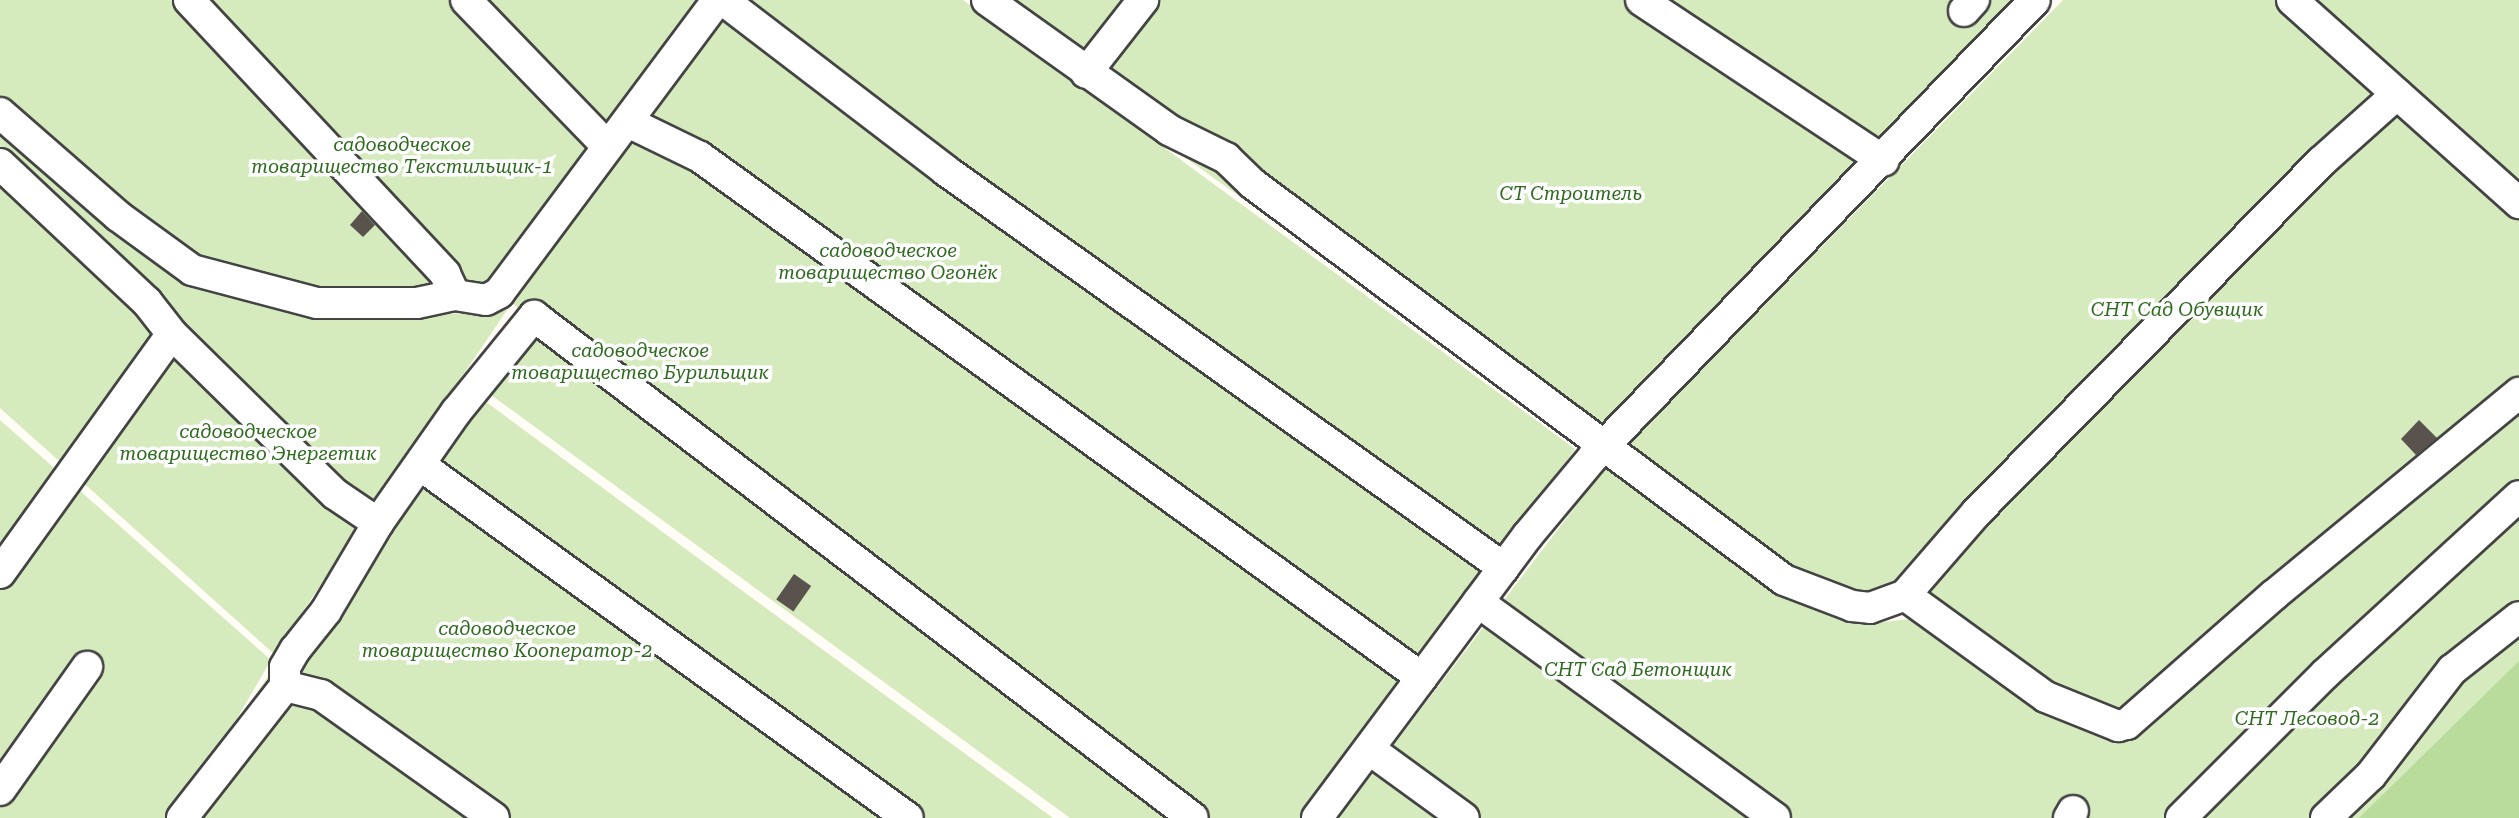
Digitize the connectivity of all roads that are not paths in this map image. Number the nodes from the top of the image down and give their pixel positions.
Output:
1 (188, 0) edge
2 (466, 0) edge
3 (717, 0) edge
4 (723, 0) edge
5 (987, 0) edge
6 (1143, 0) edge
7 (1641, 0) edge
8 (2035, 0) edge
9 (2292, 0) edge
10 (1086, 74) junction
11 (2397, 94) junction
12 (0, 113) edge
13 (628, 122) junction
14 (605, 144) junction
15 (1884, 161) junction
16 (0, 164) edge
17 (2519, 203) edge
18 (455, 295) junction
19 (172, 334) junction
20 (2519, 393) edge
21 (1604, 447) junction
22 (420, 465) junction
23 (2519, 496) edge
24 (378, 523) junction
25 (1504, 568) junction
26 (0, 573) edge
27 (1905, 596) junction
28 (1478, 603) junction
29 (2519, 617) edge
30 (2519, 628) edge
31 (87, 667) dead end
32 (1422, 678) junction
33 (285, 686) junction
34 (1369, 748) junction
35 (0, 790) edge
36 (183, 818) edge
37 (494, 818) edge
38 (908, 818) edge
39 (1193, 818) edge
40 (1317, 818) edge
41 (1464, 818) edge
42 (1775, 818) edge
43 (2181, 818) edge
44 (2326, 818) edge
45 (2332, 818) edge

1 - 18 street
2 - 14 street
3 - 13 street
4 - 25 street
5 - 10 street
6 - 10 street
7 - 15 street
8 - 15 street
9 - 11 street
10 - 21 street
11 - 17 street
11 - 27 street
12 - 18 street
13 - 14 street
13 - 32 street
14 - 18 street
15 - 21 street
16 - 19 street
19 - 24 street
19 - 26 street
20 - 27 street
21 - 25 street
21 - 27 street
22 - 24 street
22 - 38 street
22 - 39 street
23 - 43 street
24 - 33 street
25 - 28 street
28 - 32 street
28 - 42 street
29 - 44 street
30 - 45 street
31 - 35 street
32 - 34 street
33 - 36 street
33 - 37 street
34 - 40 street
34 - 41 street

